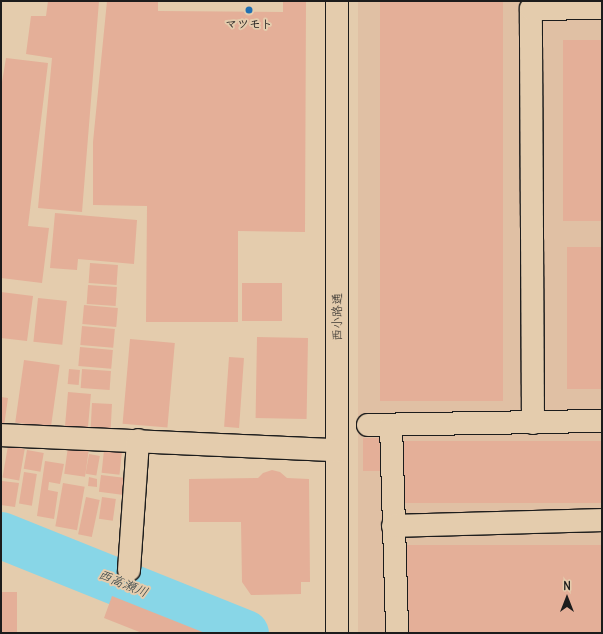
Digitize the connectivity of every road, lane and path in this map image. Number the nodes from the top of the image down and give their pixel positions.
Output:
1 (337, 1) edge
2 (602, 8) edge
3 (602, 421) edge
4 (532, 423) junction
5 (368, 425) dead end
6 (391, 425) junction
7 (1, 436) edge
8 (138, 440) junction
9 (337, 450) junction
10 (602, 520) edge
11 (393, 526) junction
12 (129, 570) dead end
13 (337, 633) edge
14 (397, 633) edge

1 - 9 street, 西小路通
2 - 4 street
3 - 4 street
4 - 6 street
5 - 6 street
6 - 11 street
7 - 8 street
8 - 9 street
8 - 12 street
9 - 13 street, 西小路通
10 - 11 street
11 - 14 street

